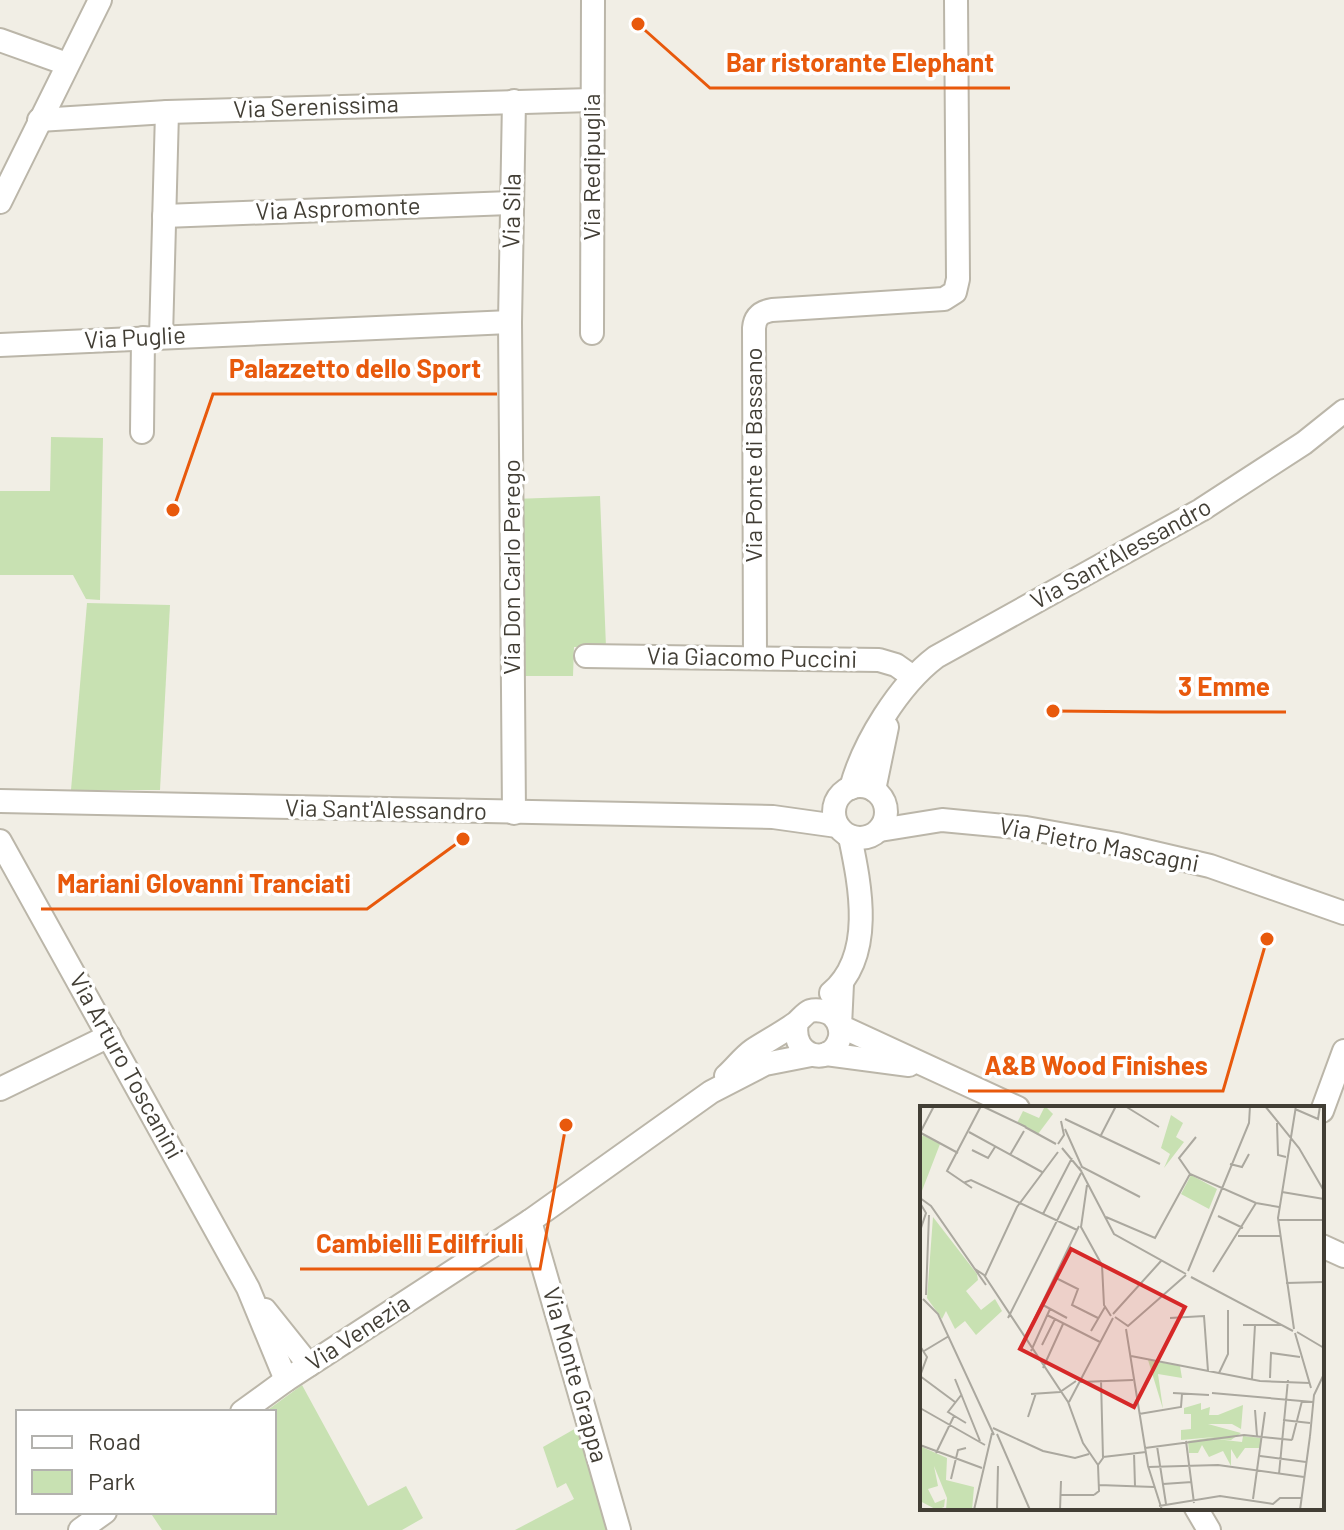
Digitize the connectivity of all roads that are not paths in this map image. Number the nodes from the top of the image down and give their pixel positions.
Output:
1 (100, 0) edge
2 (593, 0) edge
3 (956, 0) edge
4 (0, 40) edge
5 (67, 64) junction
6 (592, 100) junction
7 (514, 101) junction
8 (167, 112) junction
9 (39, 120) junction
10 (0, 202) edge
11 (512, 203) junction
12 (164, 216) junction
13 (510, 322) junction
14 (592, 333) dead end
15 (152, 337) junction
16 (0, 345) edge
17 (1344, 411) edge
18 (142, 432) dead end
19 (586, 656) dead end
20 (755, 657) junction
21 (913, 677) junction
22 (899, 696) junction
23 (844, 793) junction
24 (879, 795) junction
25 (1, 801) edge
26 (514, 813) junction
27 (773, 817) junction
28 (942, 820) junction
29 (858, 833) junction
30 (1, 843) edge
31 (1344, 913) edge
32 (842, 984) junction
33 (803, 1017) junction
34 (840, 1026) junction
35 (109, 1036) junction
36 (1344, 1051) edge
37 (818, 1055) junction
38 (934, 1068) junction
39 (0, 1089) edge
40 (711, 1092) junction
41 (1014, 1106) edge
42 (1324, 1106) edge
43 (530, 1221) junction
44 (1324, 1247) edge
45 (1344, 1256) edge
46 (248, 1288) junction
47 (309, 1365) junction
48 (286, 1380) junction
49 (245, 1410) edge
50 (1197, 1510) edge
51 (102, 1514) edge
52 (80, 1530) edge
53 (619, 1530) edge
54 (1209, 1530) edge

1 - 5 street
2 - 6 street, Via Redipuglia
3 - 20 street, Via Ponte di Bassano
4 - 5 street
5 - 9 street
6 - 7 street, Via Serenissima
6 - 14 street, Via Redipuglia
7 - 8 street, Via Serenissima
7 - 11 street, Via Sila
8 - 9 street, Via Serenissima
8 - 12 street
9 - 10 street
11 - 12 street, Via Aspromonte
11 - 13 street, Via Sila
12 - 15 street
13 - 15 street, Via Puglie
13 - 26 street, Via Don Carlo Perego
15 - 16 street, Via Puglie
15 - 18 street
17 - 21 street, Via Sant'Alessandro
19 - 20 street, Via Giacomo Puccini
20 - 21 street, Via Giacomo Puccini
21 - 22 street, Via Sant'Alessandro
22 - 23 street, Via Sant'Alessandro
22 - 24 street, Via Sant'Alessandro
23 - 24 street
23 - 27 street, Via Sant'Alessandro
23 - 29 street
24 - 28 street, Via Pietro Mascagni
24 - 29 street
25 - 26 street, Via Sant'Alessandro
25 - 30 street, Via Arturo Toscanini
26 - 27 street, Via Sant'Alessandro
27 - 29 street, Via Sant'Alessandro
28 - 29 street, Via Pietro Mascagni
28 - 31 street, Via Pietro Mascagni
29 - 32 street
30 - 35 street, Via Arturo Toscanini
32 - 33 street, Via Venezia
32 - 34 street
33 - 34 street
33 - 37 street
33 - 40 street, Via Venezia
34 - 37 street
34 - 38 street
35 - 39 street
35 - 46 street, Via Arturo Toscanini
36 - 42 street
37 - 38 street, Via Venezia
37 - 40 street, Via Venezia
38 - 41 street
40 - 43 street, Via Venezia
43 - 47 street, Via Venezia
43 - 53 street, Via Monte Grappa
44 - 45 street
46 - 47 street
46 - 48 street
47 - 48 street, Via Venezia
48 - 49 street, Via Venezia
50 - 54 street
51 - 52 street

